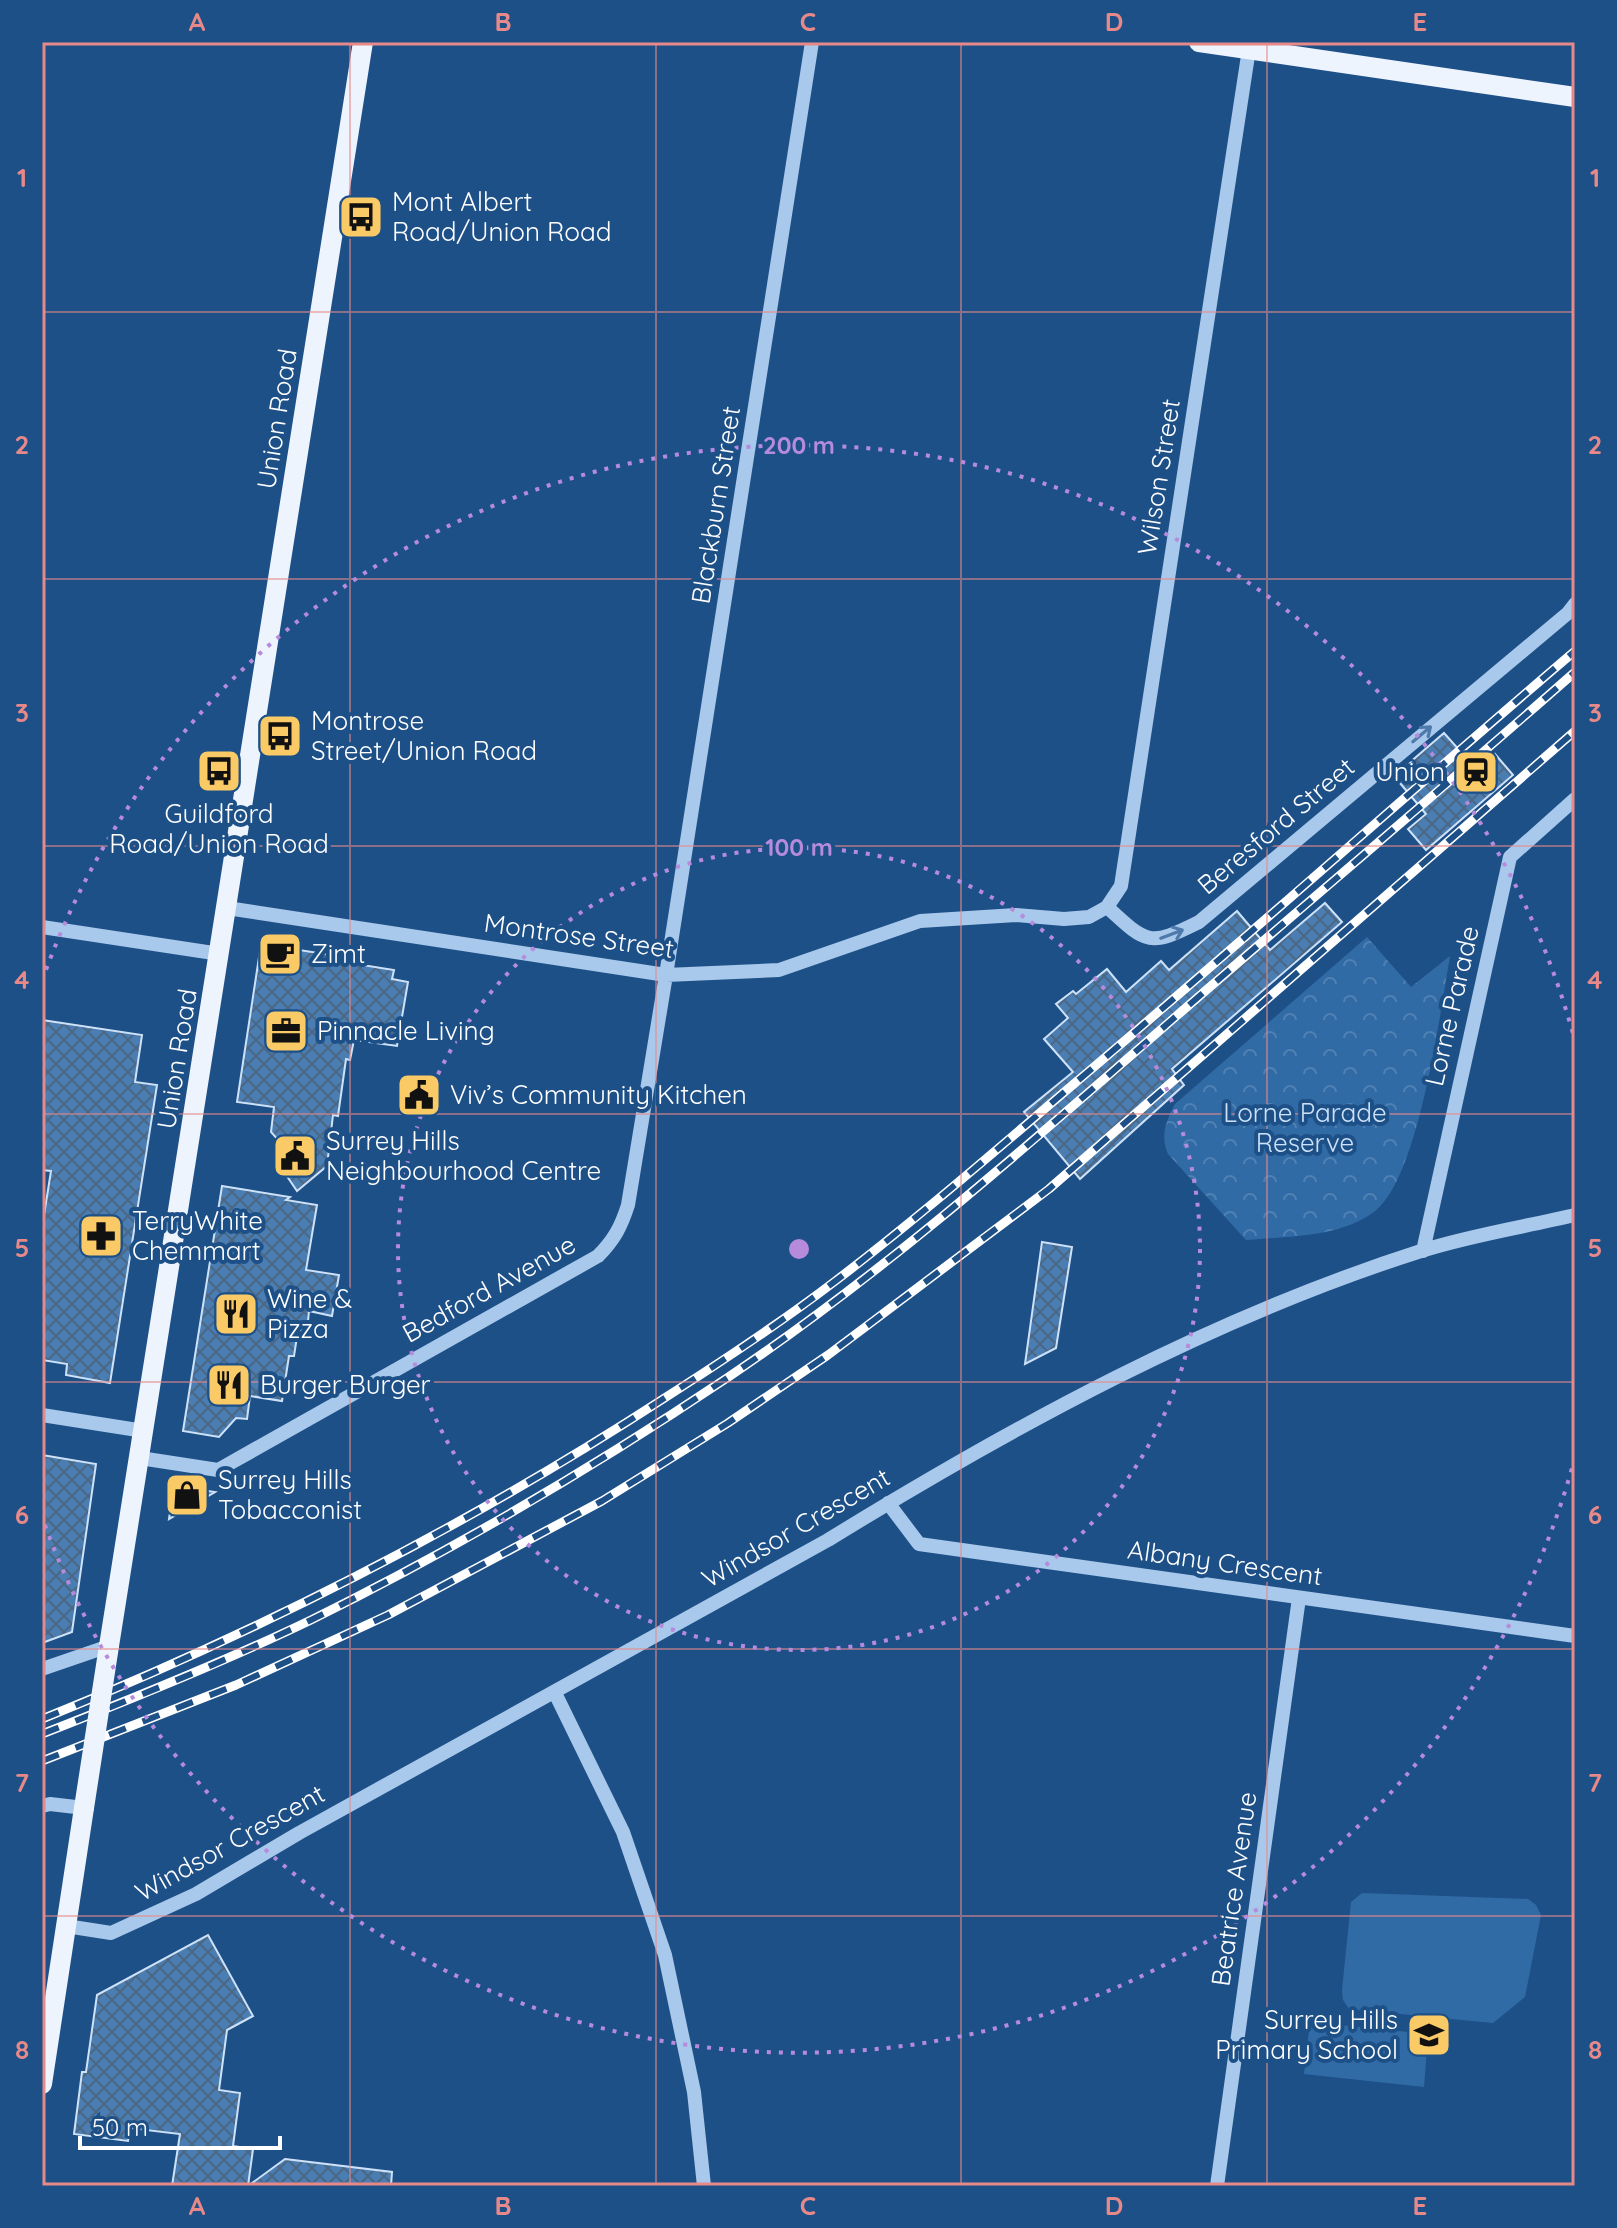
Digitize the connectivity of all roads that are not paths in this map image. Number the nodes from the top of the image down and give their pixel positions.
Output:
1 (363, 42) edge
2 (812, 42) edge
3 (1199, 42) edge
4 (1249, 49) junction
5 (1575, 97) edge
6 (1575, 604) edge
7 (1575, 799) edge
8 (1107, 907) junction
9 (227, 908) junction
10 (42, 927) edge
11 (220, 954) junction
12 (666, 975) junction
13 (1575, 1215) edge
14 (1423, 1251) junction
15 (42, 1415) edge
16 (144, 1431) junction
17 (140, 1458) junction
18 (888, 1503) junction
19 (1299, 1598) junction
20 (1575, 1636) edge
21 (109, 1646) junction
22 (42, 1669) edge
23 (555, 1693) junction
24 (42, 1806) edge
25 (84, 1808) junction
26 (66, 1926) junction
27 (42, 2084) edge
28 (704, 2186) edge
29 (1217, 2186) edge

1 - 9 main road, Union Road
2 - 12 street, Blackburn Street
3 - 4 main road
4 - 5 main road
4 - 8 street, Wilson Street
8 -> 6 street, Beresford Street
7 - 14 street, Lorne Parade
8 - 12 street, Montrose Street
9 - 11 main road, Union Road
9 - 12 street, Montrose Street
10 - 11 street
11 - 16 main road, Union Road
12 - 17 street, Bedford Avenue
13 - 14 street, Windsor Crescent
14 - 18 street, Windsor Crescent
15 - 16 street
16 - 17 main road, Union Road
17 - 21 main road, Union Road
18 - 19 street, Albany Crescent
18 - 23 street, Windsor Crescent
19 - 20 street, Albany Crescent
19 - 29 street, Beatrice Avenue
21 - 22 street
21 - 25 main road, Union Road, bridge
23 - 26 street, Windsor Crescent
23 - 28 street
24 - 25 street
25 - 26 main road, Union Road
26 - 27 main road, Union Road

